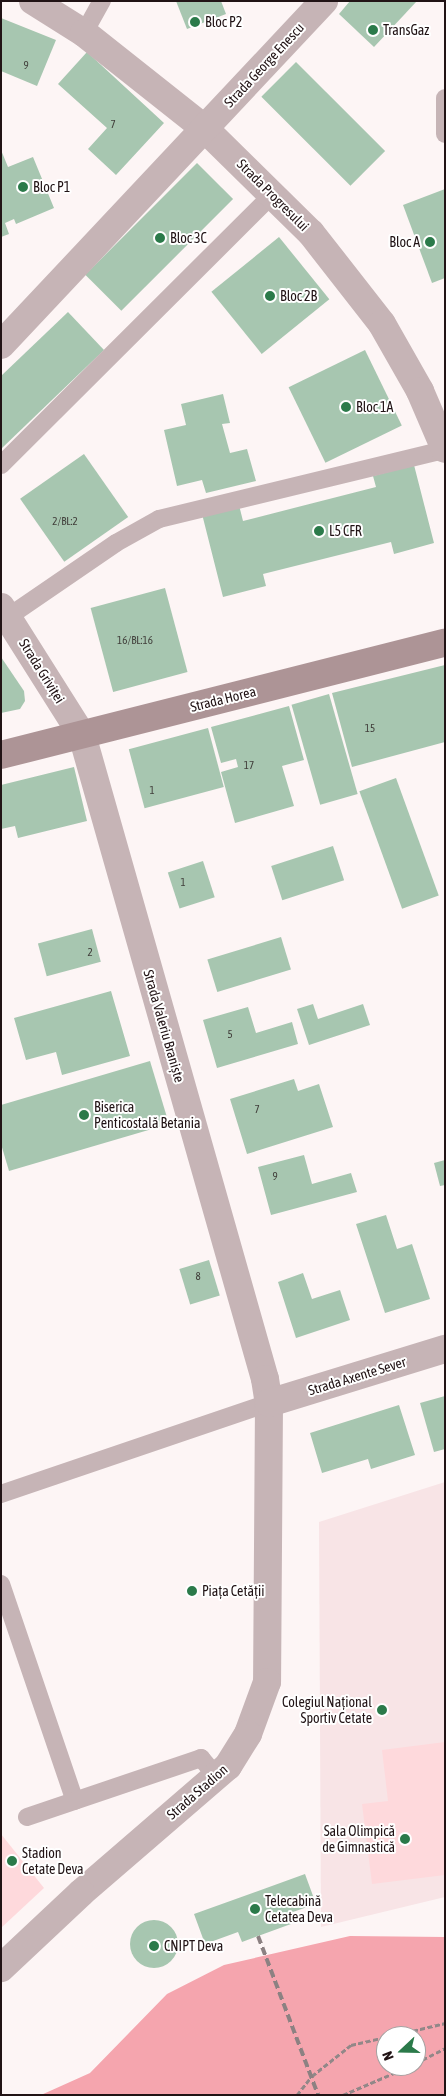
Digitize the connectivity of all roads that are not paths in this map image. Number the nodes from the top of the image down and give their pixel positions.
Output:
1 (33, 1) edge
2 (102, 1) edge
3 (324, 1) edge
4 (84, 33) junction
5 (445, 98) edge
6 (204, 128) junction
7 (445, 134) edge
8 (274, 194) junction
9 (1, 344) edge
10 (445, 449) edge
11 (1, 465) edge
12 (5, 612) edge
13 (445, 643) edge
14 (82, 735) junction
15 (1, 754) edge
16 (445, 1349) edge
17 (269, 1403) junction
18 (1, 1494) edge
19 (1, 1584) edge
20 (216, 1776) junction
21 (75, 1801) junction
22 (27, 1817) dead end
23 (1, 1968) edge

1 - 4 street, Strada Progresului
2 - 4 lane
3 - 6 street, Strada George Enescu
4 - 6 street, Strada Progresului
5 - 7 lane
6 - 8 street, Strada Progresului
6 - 9 street, Strada George Enescu
8 - 10 street, Strada Progresului
8 - 11 lane
10 - 12 lane
12 - 14 street, Strada Griviței
13 - 14 main road, Strada Horea
14 - 15 main road, Strada Horea
14 - 17 street, Strada Valeriu Braniște
16 - 17 street, Strada Axente Sever
17 - 18 lane
17 - 20 street, Strada Stadion
19 - 21 lane
20 - 21 lane
20 - 23 street, Strada Stadion
21 - 22 lane

